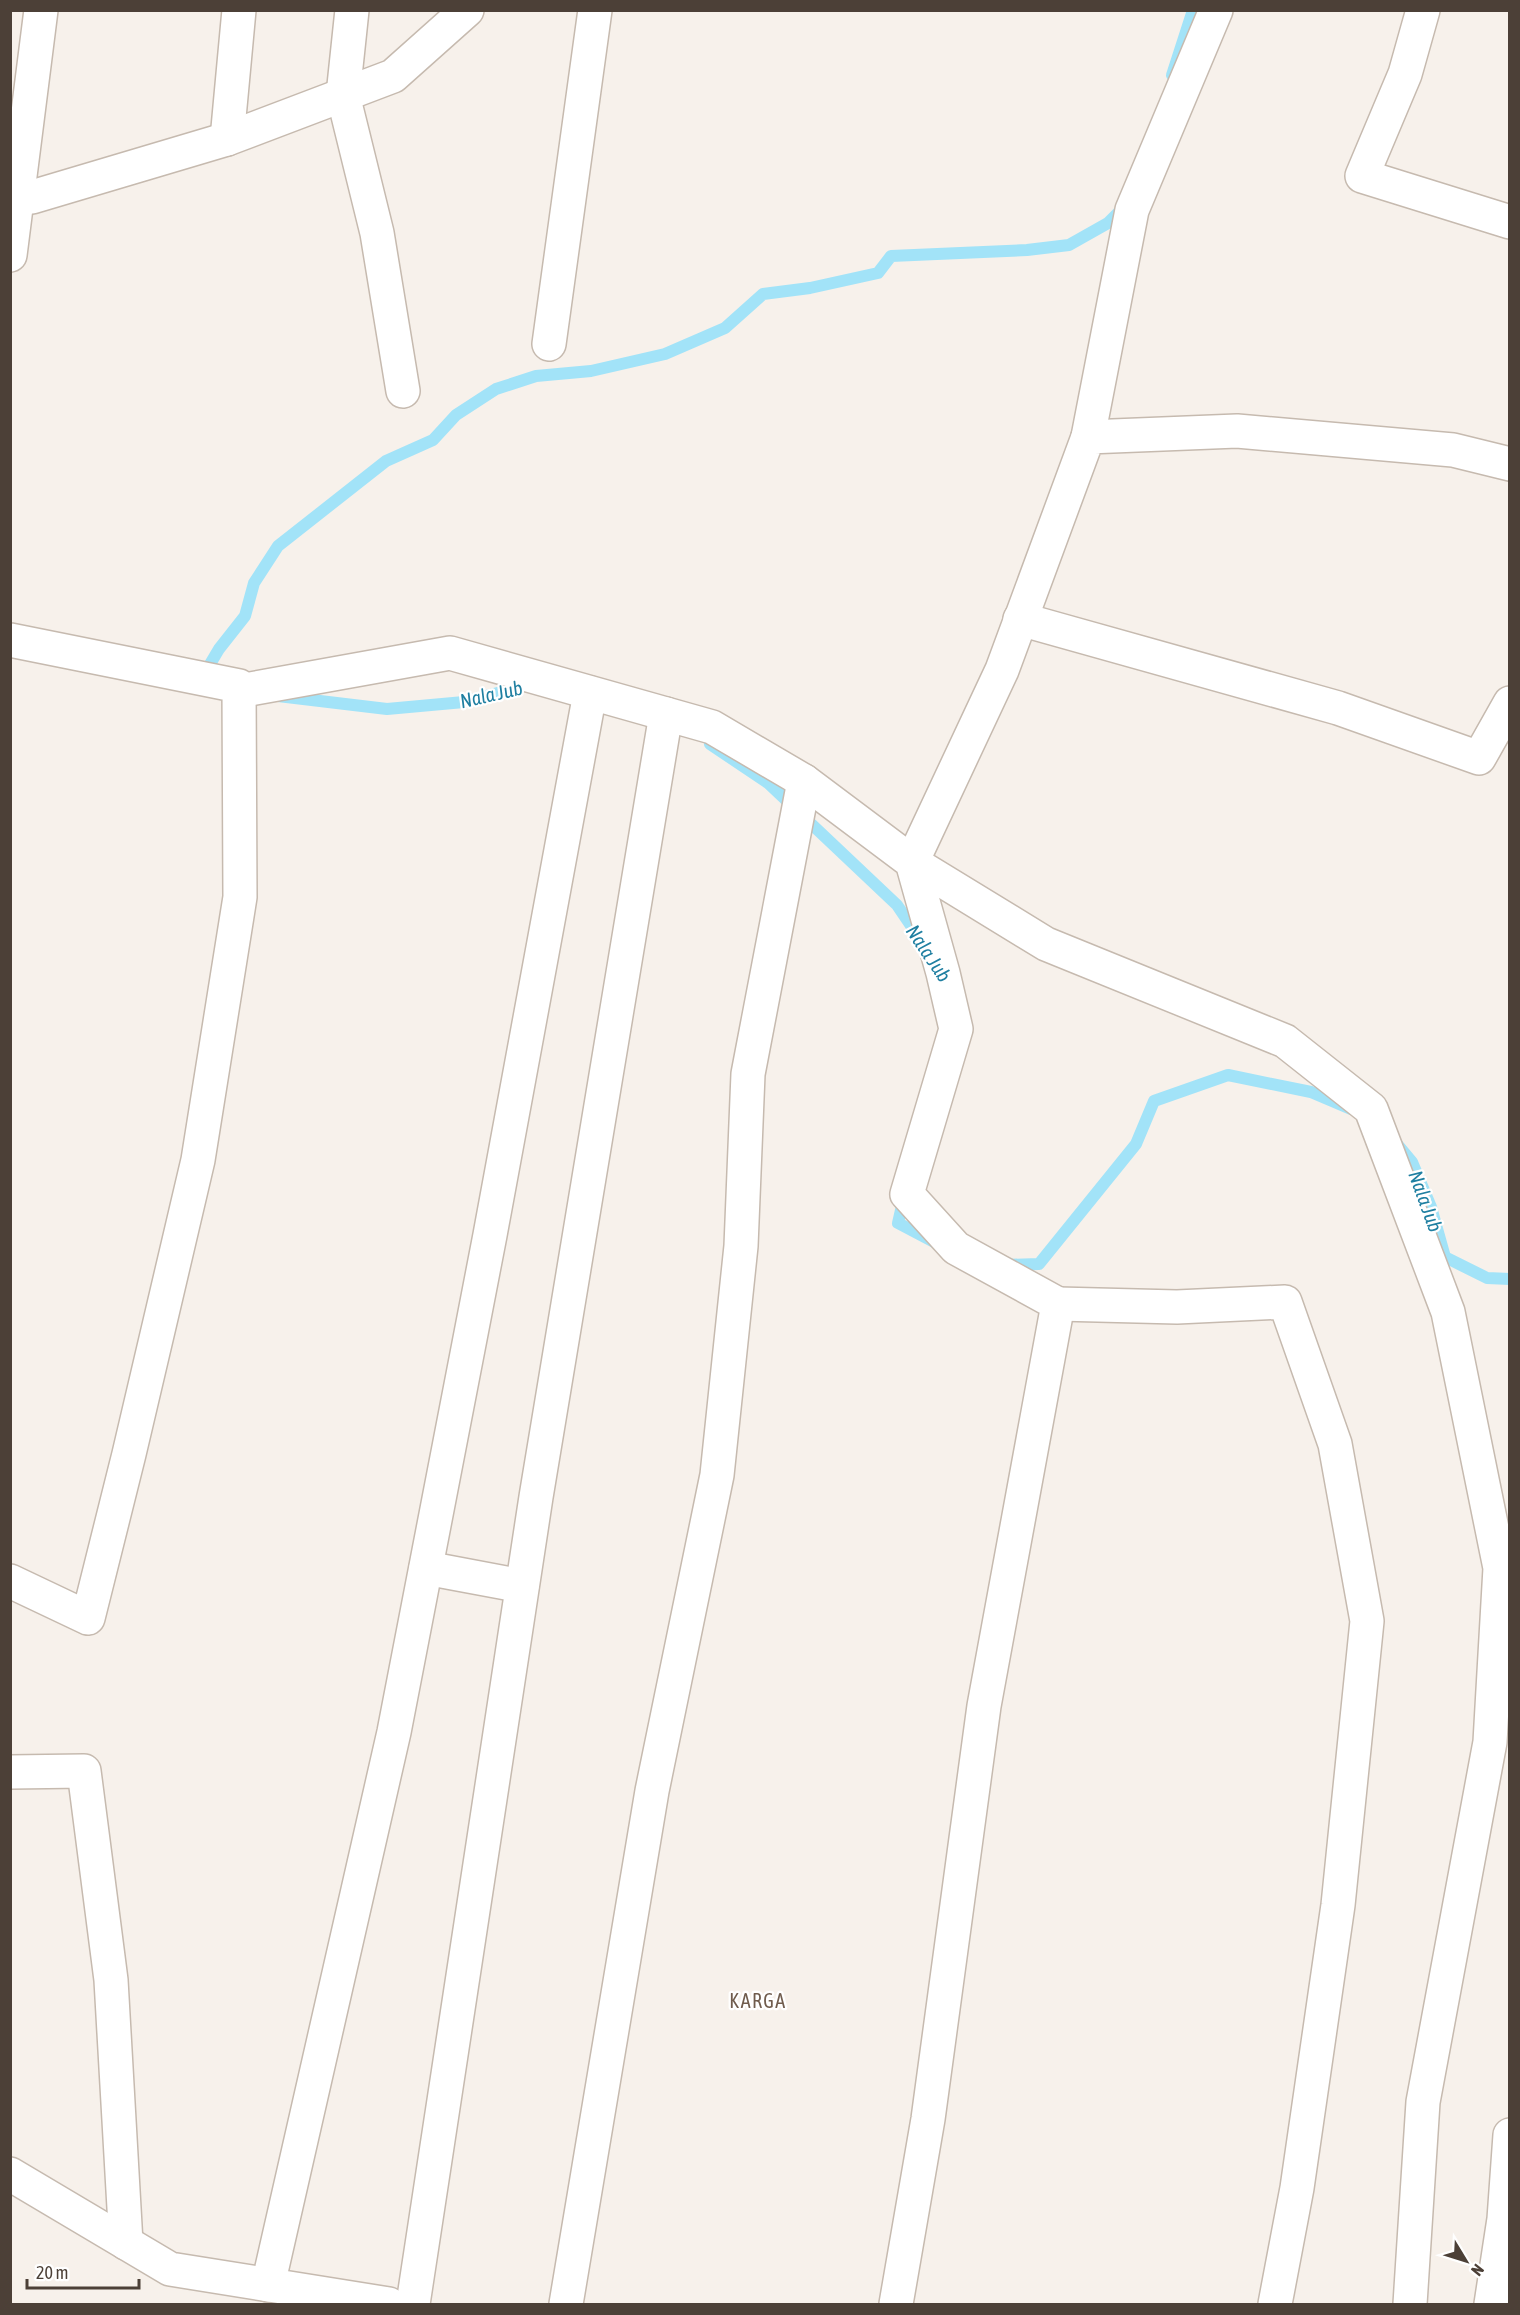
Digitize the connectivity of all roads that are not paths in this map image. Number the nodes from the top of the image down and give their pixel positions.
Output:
1 (41, 10) edge
2 (239, 10) edge
3 (352, 10) edge
4 (467, 10) edge
5 (595, 10) edge
6 (1216, 10) edge
7 (1423, 10) edge
8 (343, 95) junction
9 (227, 139) junction
10 (14, 200) edge
11 (1509, 222) edge
12 (10, 255) edge
13 (549, 344) dead end
14 (403, 391) dead end
15 (1088, 437) junction
16 (1509, 464) edge
17 (1020, 619) junction
18 (10, 640) edge
19 (239, 691) junction
20 (590, 693) junction
21 (1509, 703) edge
22 (666, 714) junction
23 (804, 781) junction
24 (912, 862) junction
25 (1058, 1304) junction
26 (426, 1568) junction
27 (10, 1581) edge
28 (522, 1586) junction
29 (10, 1772) edge
30 (1509, 2135) edge
31 (10, 2174) edge
32 (126, 2243) junction
33 (268, 2285) junction
34 (321, 2299) edge
35 (389, 2304) edge
36 (413, 2304) edge
37 (566, 2304) edge
38 (896, 2304) edge
39 (1275, 2304) edge
40 (1410, 2304) edge
41 (1491, 2304) edge

1 - 10 street
2 - 9 street
3 - 8 street
4 - 8 street
5 - 13 street
6 - 15 street
7 - 11 street
8 - 9 street
8 - 14 street
9 - 10 street
10 - 12 street
15 - 16 street
15 - 17 street
17 - 21 street
17 - 24 street
18 - 19 street
19 - 20 street
19 - 27 street
20 - 22 street
20 - 26 street
22 - 23 street
22 - 28 street
23 - 24 street
23 - 37 street
24 - 25 street
24 - 40 street
25 - 38 street
25 - 39 street
26 - 28 street
26 - 33 street
28 - 36 street
29 - 32 street
30 - 41 street
31 - 32 street
32 - 33 street
33 - 34 street
34 - 35 street

